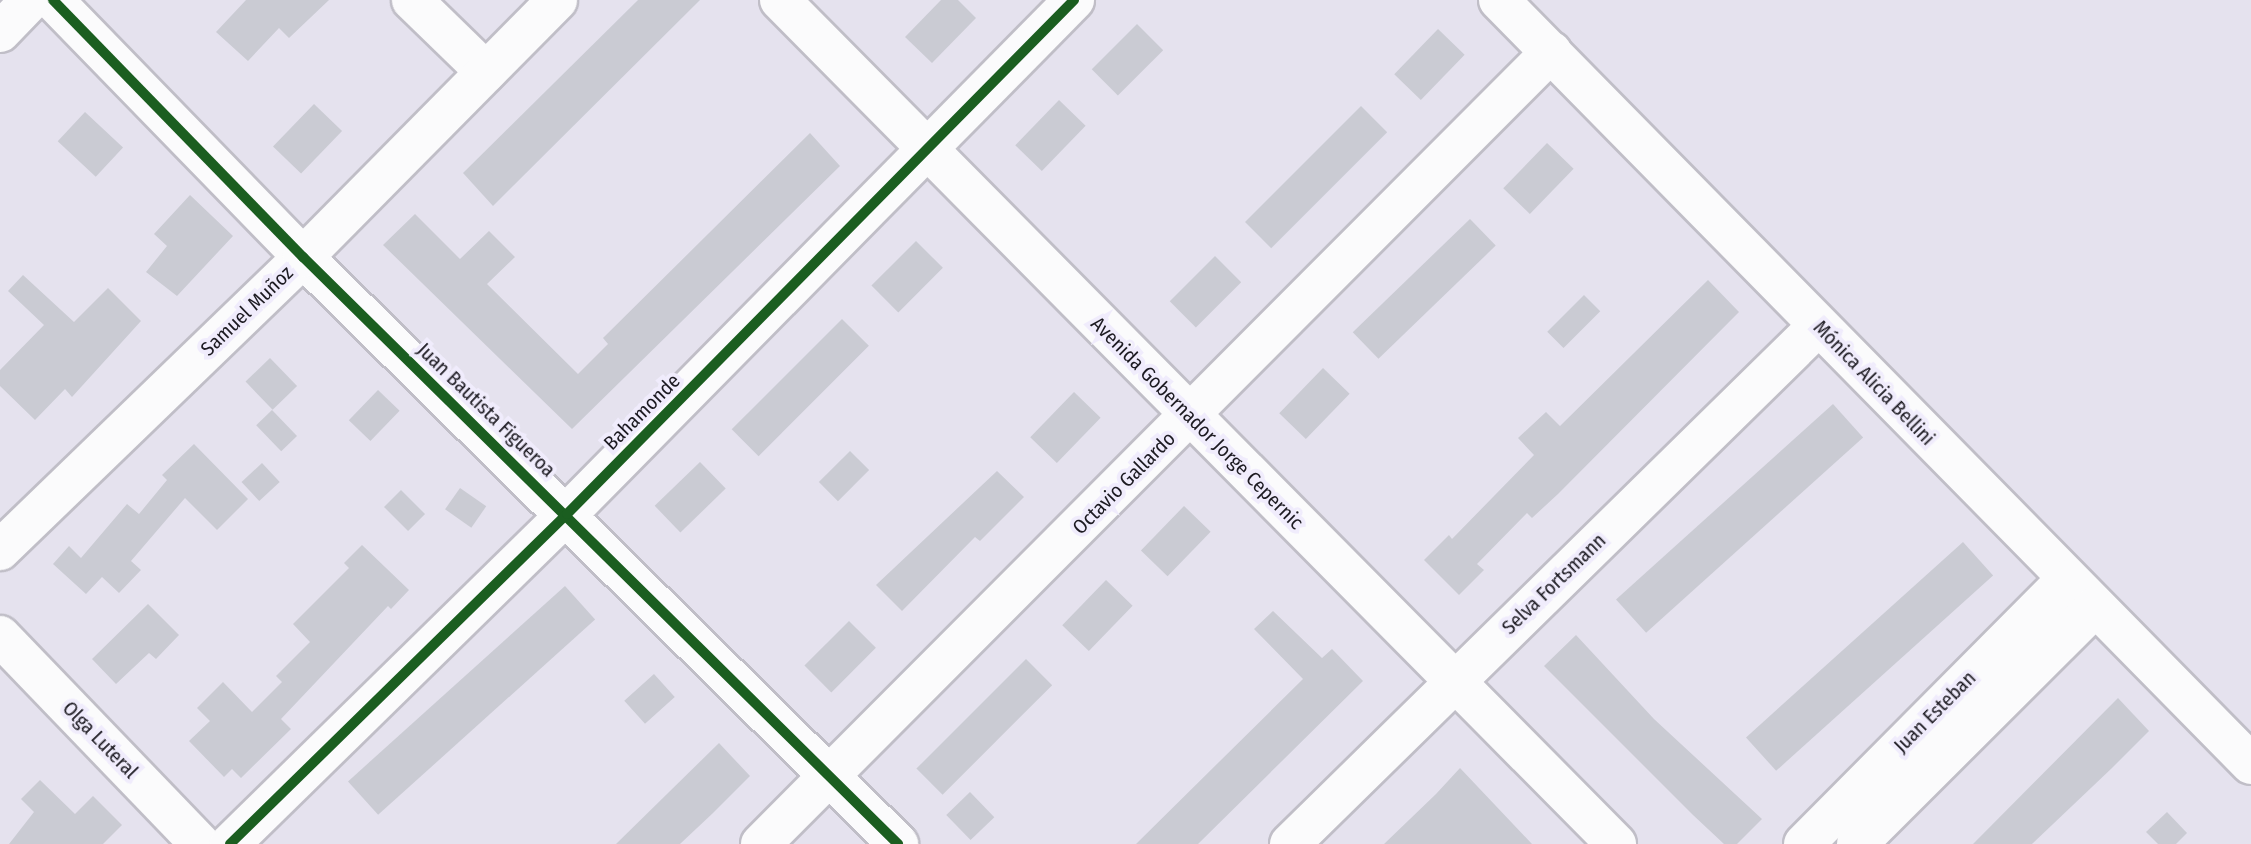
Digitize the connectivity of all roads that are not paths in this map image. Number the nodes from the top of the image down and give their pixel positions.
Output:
1 (31, 0) edge
2 (53, 0) edge
3 (412, 0) edge
4 (557, 0) edge
5 (780, 0) edge
6 (1074, 0) edge
7 (1499, 0) edge
8 (0, 32) edge
9 (1551, 52) junction
10 (486, 72) junction
11 (926, 153) junction
12 (303, 257) junction
13 (1818, 326) junction
14 (1191, 417) junction
15 (567, 514) junction
16 (0, 550) edge
17 (2066, 580) junction
18 (2095, 607) junction
19 (0, 636) edge
20 (1455, 681) junction
21 (2251, 764) edge
22 (829, 776) junction
23 (200, 844) edge
24 (230, 844) edge
25 (761, 844) edge
26 (898, 844) edge
27 (1290, 844) edge
28 (1616, 844) edge
29 (1804, 844) edge
30 (1857, 844) edge

1 - 8 street
2 - 12 street, Juan Bautista Figueroa
3 - 10 street
4 - 10 street, Samuel Muñoz
5 - 11 street, Avenida Gobernador Jorge Cepernic
6 - 11 street, Bahamonde
7 - 9 street, Mónica Alicia Bellini
9 - 13 street, Mónica Alicia Bellini
9 - 14 street, Octavio Gallardo
10 - 12 street, Samuel Muñoz
11 - 14 street, Avenida Gobernador Jorge Cepernic
11 - 15 street, Bahamonde
12 - 15 street, Juan Bautista Figueroa
12 - 16 street, Samuel Muñoz
13 - 17 street, Mónica Alicia Bellini
13 - 20 street, Selva Fortsmann
14 - 20 street, Avenida Gobernador Jorge Cepernic
14 - 22 street, Octavio Gallardo
15 - 22 street, Juan Bautista Figueroa
15 - 24 street, Bahamonde
17 - 18 street, Mónica Alicia Bellini
17 - 29 street, Juan Esteban
18 - 21 street, Mónica Alicia Bellini
18 - 30 street, Juan Esteban
19 - 23 street, Olga Luteral
20 - 27 street, Selva Fortsmann
20 - 28 street, Avenida Gobernador Jorge Cepernic
22 - 25 street, Octavio Gallardo
22 - 26 street, Juan Bautista Figueroa

